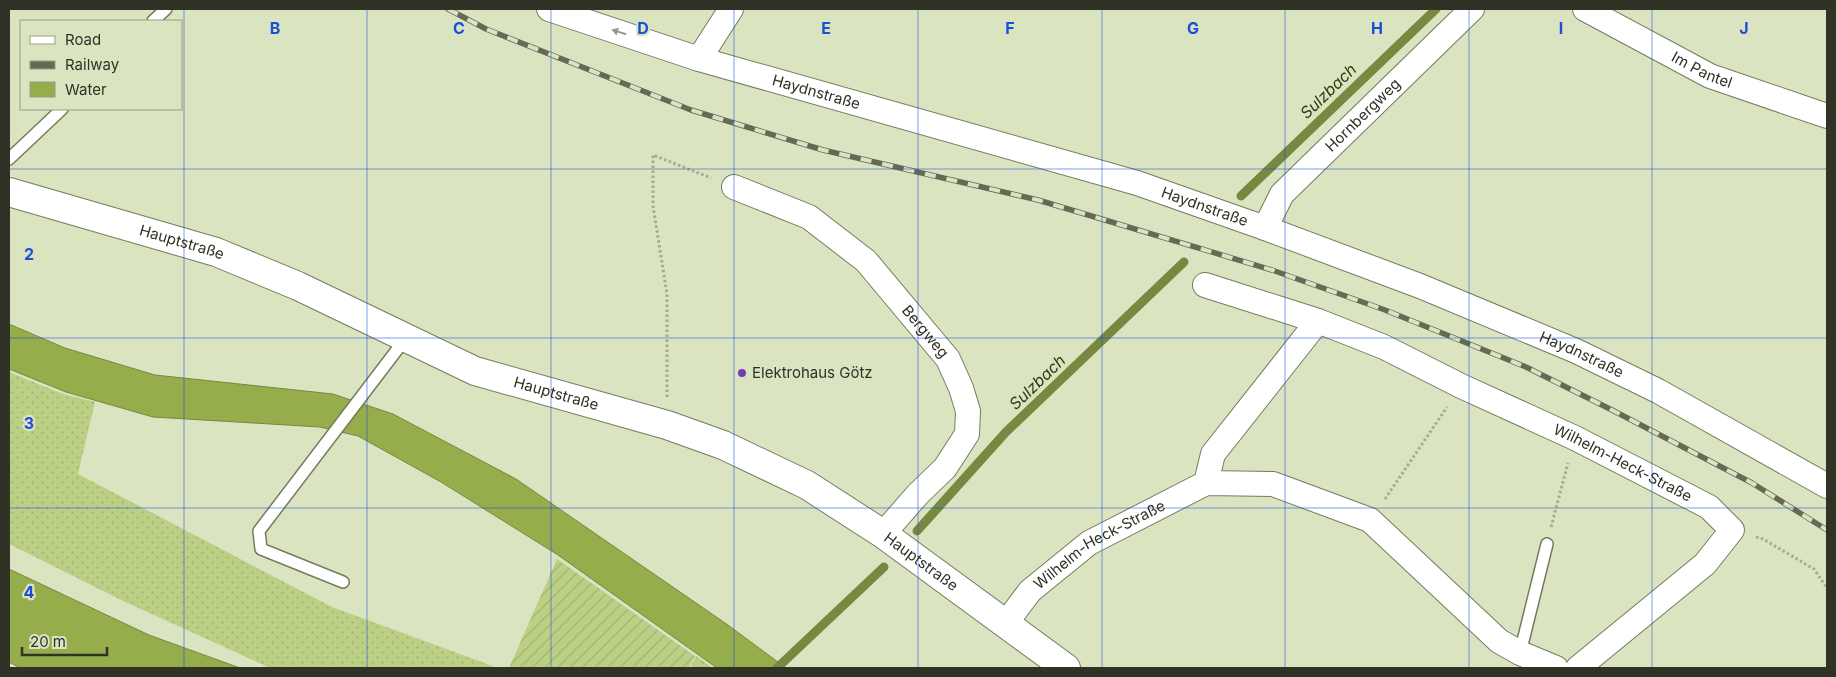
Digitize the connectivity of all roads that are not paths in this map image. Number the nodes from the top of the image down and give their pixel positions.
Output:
1 (166, 9) edge
2 (550, 9) edge
3 (730, 9) edge
4 (1472, 9) edge
5 (1585, 9) edge
6 (154, 20) edge
7 (699, 59) junction
8 (61, 110) edge
9 (1827, 116) edge
10 (9, 159) edge
11 (734, 187) road end
12 (9, 192) edge
13 (1265, 228) junction
14 (1206, 285) dead end
15 (1318, 321) junction
16 (406, 338) junction
17 (1206, 483) junction
18 (1827, 486) edge
19 (883, 534) junction
20 (1546, 544) road end
21 (344, 582) dead end
22 (1006, 622) junction
23 (1520, 653) junction
24 (1066, 668) edge
25 (1556, 668) edge
26 (1578, 668) edge

1 - 6 lane
7 -> 2 street, Haydnstraße
3 - 7 street
4 - 13 street, Hornbergweg
5 - 9 street, Im Pantel
7 - 13 street, Haydnstraße
8 - 10 lane
11 - 19 street, Bergweg
12 - 16 street, Hauptstraße
13 - 18 street, Haydnstraße
14 - 15 street, Wilhelm-Heck-Straße
15 - 17 street
15 - 26 street, Wilhelm-Heck-Straße
16 - 19 street, Hauptstraße
16 - 21 lane
17 - 22 street, Wilhelm-Heck-Straße
17 - 23 street, Wilhelm-Heck-Straße
19 - 22 street, Hauptstraße
20 - 23 lane
22 - 24 street, Hauptstraße
23 - 25 street, Wilhelm-Heck-Straße

